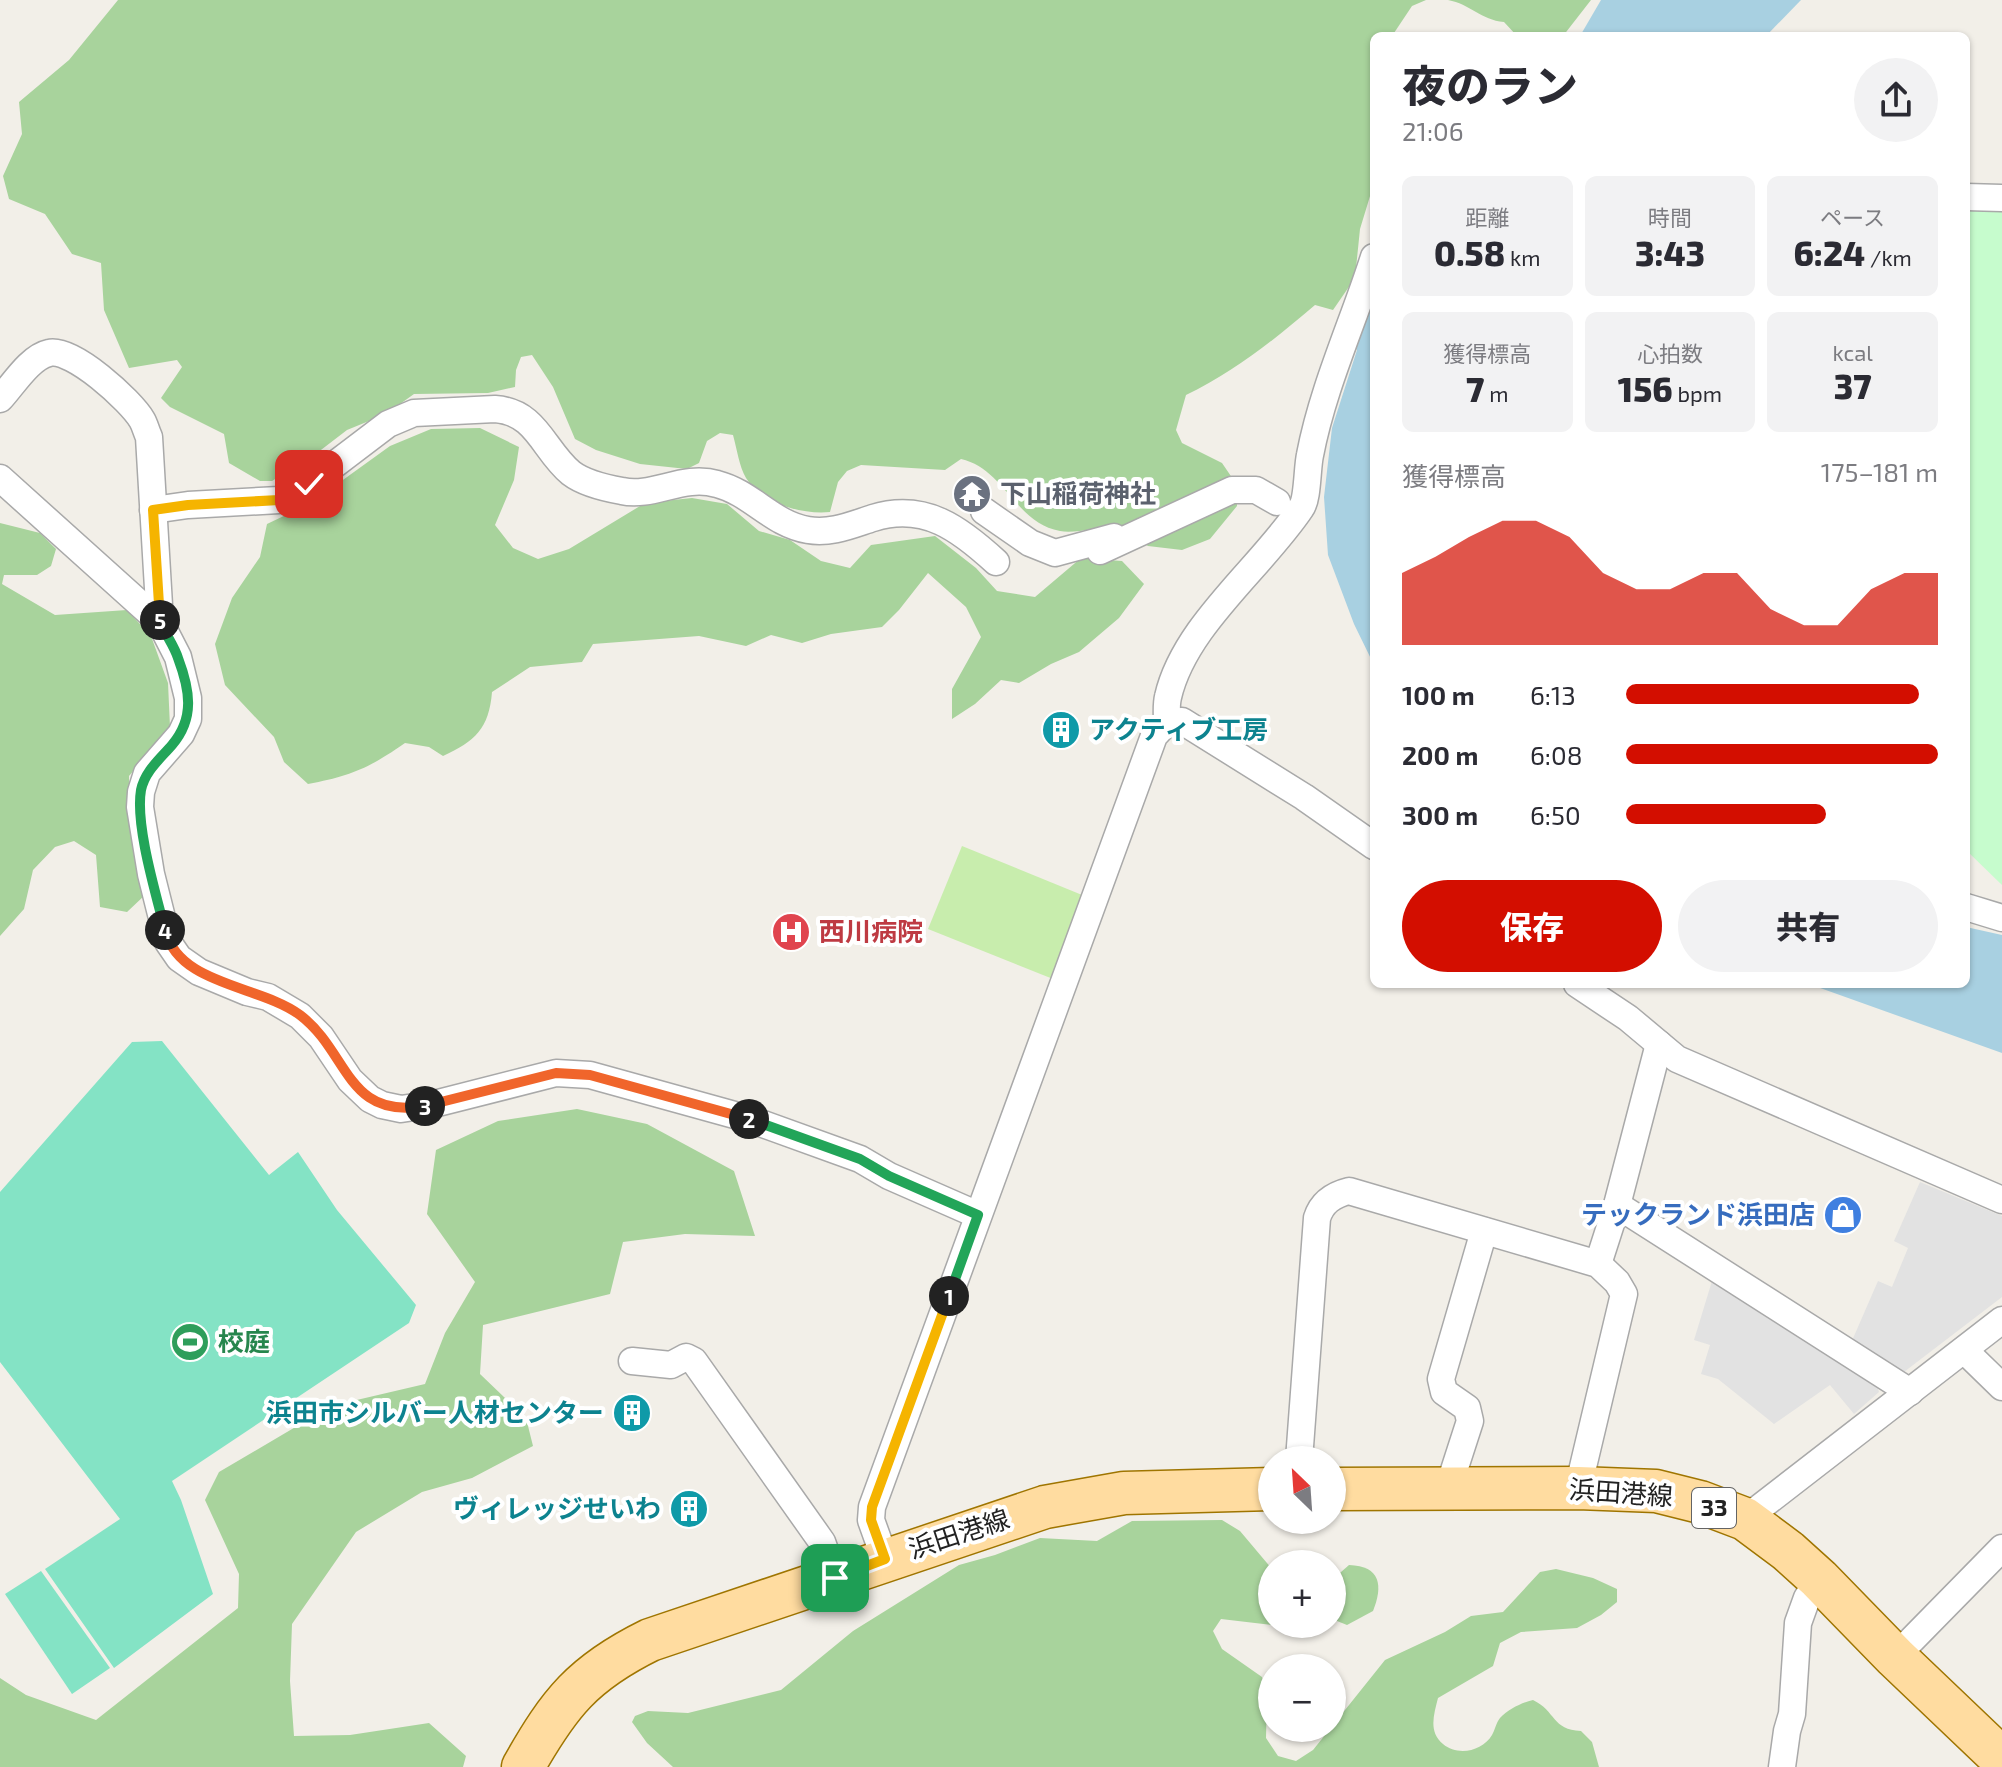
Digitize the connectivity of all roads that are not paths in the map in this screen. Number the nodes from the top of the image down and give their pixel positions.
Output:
1 (1970, 197) edge
2 (2002, 198) edge
3 (1370, 269) edge
4 (0, 399) edge
5 (0, 478) edge
6 (1277, 502) dead end
7 (153, 510) junction
8 (984, 511) dead end
9 (1128, 536) junction
10 (1100, 551) dead end
11 (996, 562) dead end
12 (160, 622) junction
13 (1167, 722) junction
14 (1370, 843) edge
15 (1970, 908) edge
16 (2002, 918) edge
17 (1583, 988) edge
18 (1659, 1044) junction
19 (514, 1066) dead end
20 (556, 1073) junction
21 (2002, 1200) edge
22 (1617, 1205) junction
23 (978, 1215) junction
24 (1484, 1231) junction
25 (1598, 1264) junction
26 (2002, 1320) edge
27 (1964, 1350) junction
28 (632, 1361) dead end
29 (2002, 1387) edge
30 (1910, 1392) junction
31 (1300, 1446) edge
32 (1578, 1488) junction
33 (1258, 1489) edge
34 (1346, 1489) edge
35 (1448, 1489) junction
36 (1745, 1519) junction
37 (2002, 1548) edge
38 (885, 1559) junction
39 (835, 1578) junction
40 (1819, 1579) junction
41 (1895, 1657) junction
42 (2002, 1759) edge
43 (523, 1767) edge
44 (1782, 1767) edge

1 - 2 street
3 - 13 street
4 - 7 street
5 - 12 street
6 - 9 street
7 - 11 street
7 - 12 street
8 - 9 street
9 - 10 street
12 - 20 street
13 - 14 street
13 - 23 street
15 - 16 street
17 - 18 street
18 - 21 street
18 - 22 street
19 - 20 street
20 - 23 street
22 - 25 street
22 - 30 street
23 - 38 street
24 - 25 street
24 - 31 street
24 - 35 street
25 - 32 street
26 - 27 street
27 - 29 street
27 - 30 street
28 - 39 street
30 - 36 street
32 - 35 main road, 浜田港線 / 33
32 - 36 main road, 浜田港線 / 33
33 - 38 main road, 浜田港線
34 - 35 main road, 浜田港線 / 33
36 - 40 main road, 浜田港線 / 33
37 - 41 street
38 - 39 main road, 浜田港線
39 - 43 main road, 浜田港線
40 - 41 main road, 浜田港線 / 33
40 - 44 street
41 - 42 main road, 浜田港線 / 33

